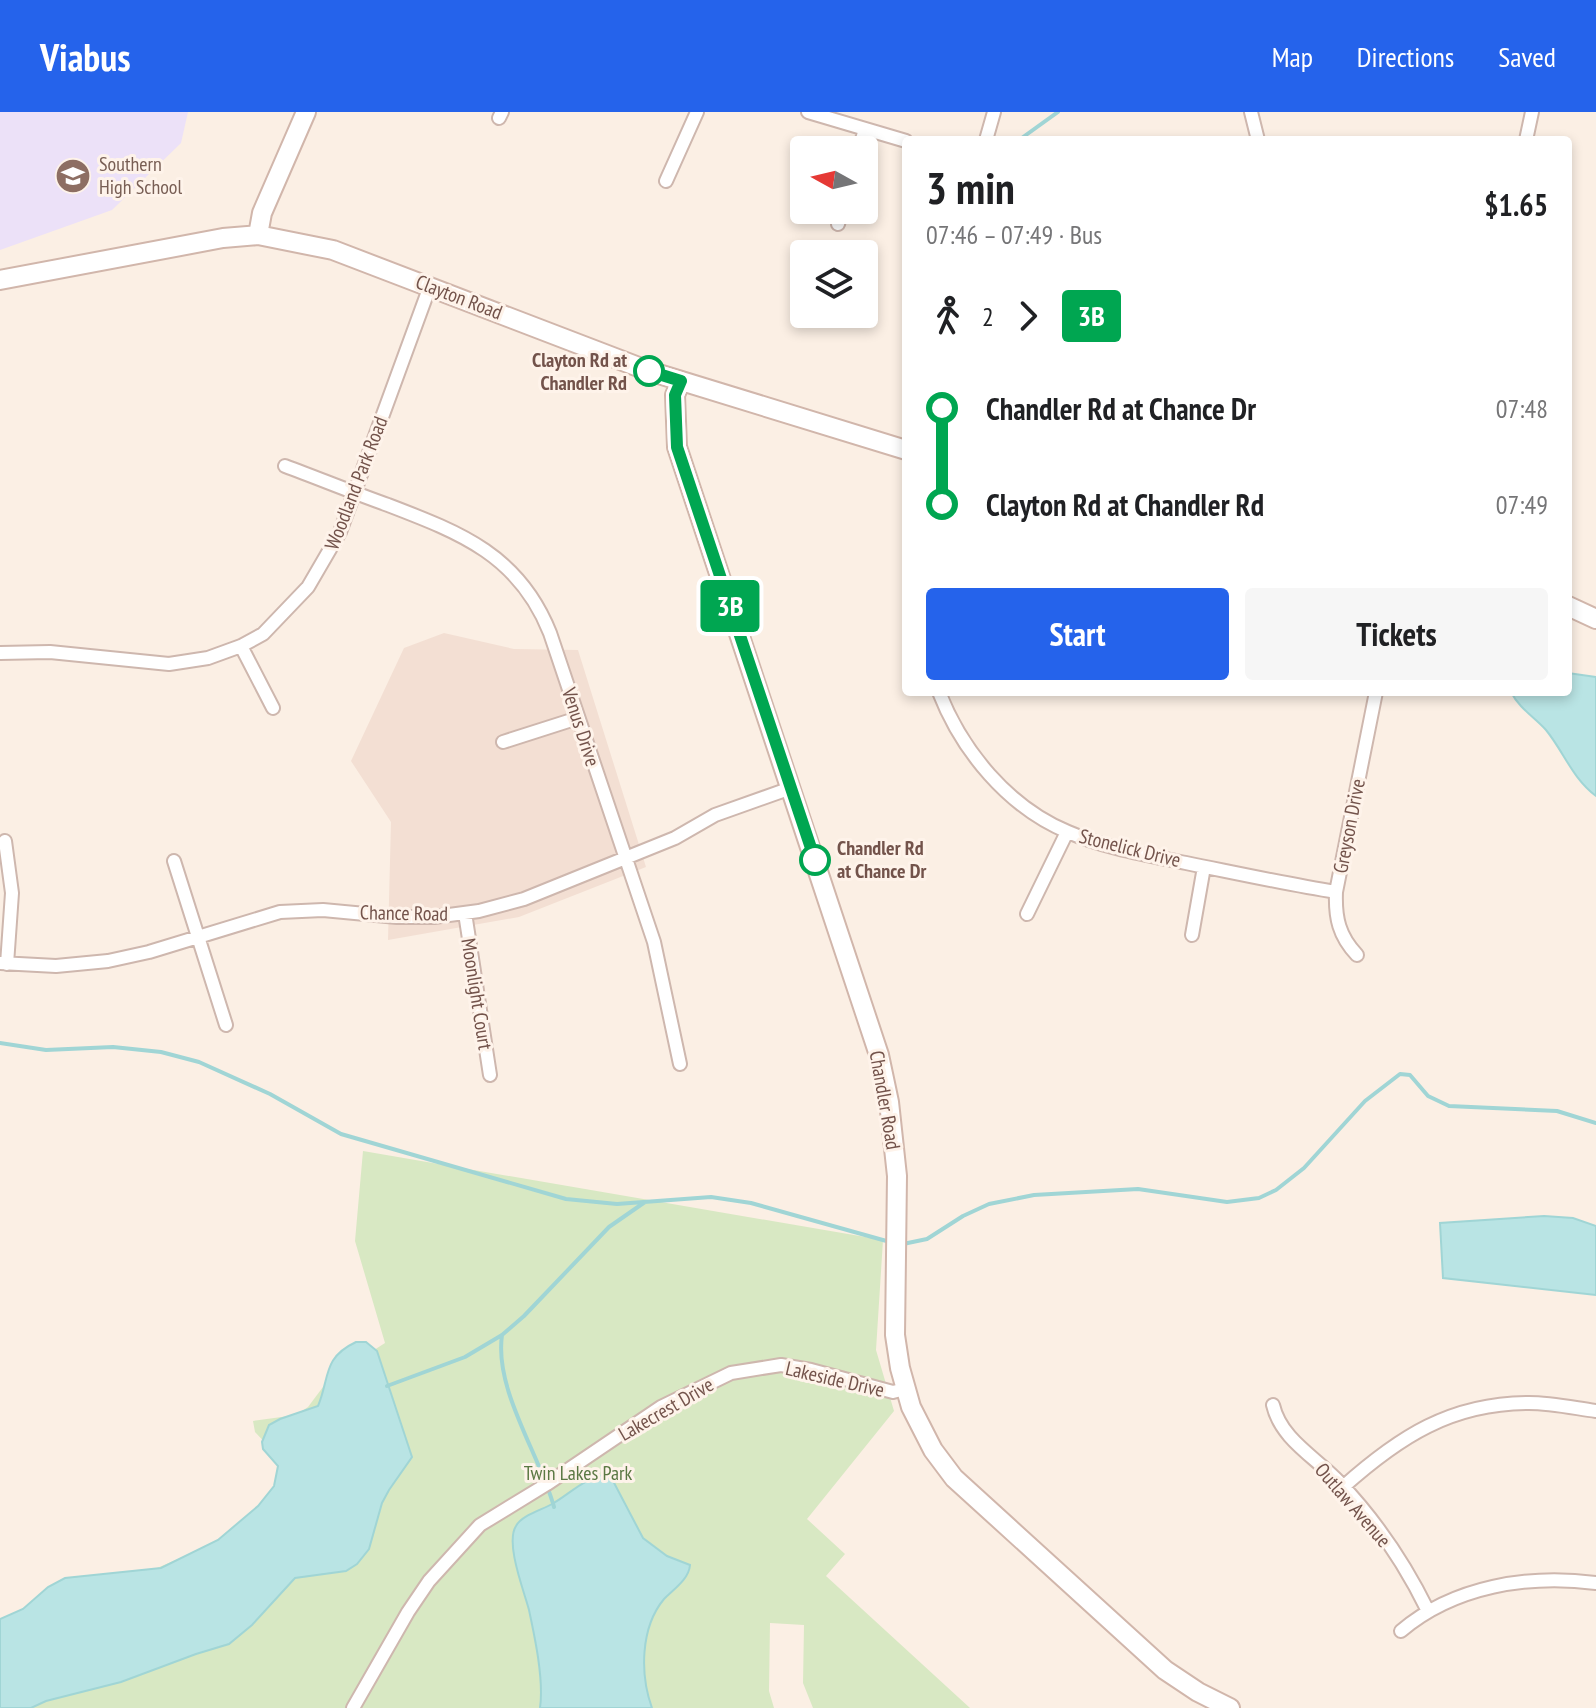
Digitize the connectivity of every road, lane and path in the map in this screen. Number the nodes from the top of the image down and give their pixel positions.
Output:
1 (306, 112) edge
2 (697, 112) edge
3 (808, 112) edge
4 (994, 112) edge
5 (1251, 112) edge
6 (1532, 112) edge
7 (865, 129) junction
8 (863, 136) edge
9 (987, 136) edge
10 (1257, 136) edge
11 (1527, 136) edge
12 (902, 140) edge
13 (666, 181) dead end
14 (258, 235) junction
15 (0, 280) edge
16 (430, 286) junction
17 (681, 381) junction
18 (902, 449) edge
19 (285, 466) dead end
20 (353, 492) junction
21 (1572, 608) edge
22 (1596, 619) edge
23 (241, 646) junction
24 (0, 653) edge
25 (941, 696) edge
26 (1375, 696) edge
27 (273, 708) dead end
28 (578, 718) junction
29 (503, 742) dead end
30 (791, 788) junction
31 (1067, 832) junction
32 (5, 841) dead end
33 (625, 858) junction
34 (174, 861) dead end
35 (1204, 867) junction
36 (1336, 892) junction
37 (465, 913) junction
38 (1027, 914) dead end
39 (1192, 935) dead end
40 (198, 937) junction
41 (1357, 955) dead end
42 (4, 964) edge
43 (226, 1025) dead end
44 (680, 1064) dead end
45 (490, 1075) dead end
46 (764, 1367) joint
47 (905, 1389) junction
48 (1273, 1405) dead end
49 (1596, 1411) edge
50 (1343, 1487) junction
51 (1596, 1583) edge
52 (1428, 1611) junction
53 (1401, 1631) dead end
54 (1224, 1706) edge
55 (353, 1708) edge

1 - 14 street
2 - 13 street
3 - 7 street
4 - 9 street
5 - 10 street
6 - 11 street
7 - 8 street
7 - 12 street
14 - 15 street, Clayton Road
14 - 16 street, Clayton Road
16 - 17 street, Clayton Road
16 - 20 street, Woodland Park Road
17 - 18 street, Clayton Road
17 - 30 street, Chandler Road
19 - 20 street, Venus Drive
20 - 23 street, Woodland Park Road
20 - 28 street, Venus Drive
21 - 22 street
23 - 24 street, Woodland Park Road
23 - 27 street
25 - 31 street, Stonelick Drive
26 - 36 street, Greyson Drive
28 - 29 street
28 - 33 street, Venus Drive
30 - 33 street, Chance Road
30 - 47 street, Chandler Road
31 - 35 street, Stonelick Drive
31 - 38 street
32 - 42 street
33 - 37 street, Chance Road
33 - 44 street, Venus Drive
34 - 40 street
35 - 36 street, Stonelick Drive
35 - 39 street
36 - 41 street, Greyson Drive
37 - 40 street, Chance Road
37 - 45 street, Moonlight Court
40 - 42 street, Chance Road
40 - 43 street
46 - 47 street, Lakeside Drive
46 - 55 street, Lakecrest Drive
47 - 54 street, Chandler Road
48 - 50 street, Outlaw Avenue
49 - 50 street
50 - 52 street, Outlaw Avenue
51 - 52 street
52 - 53 street

